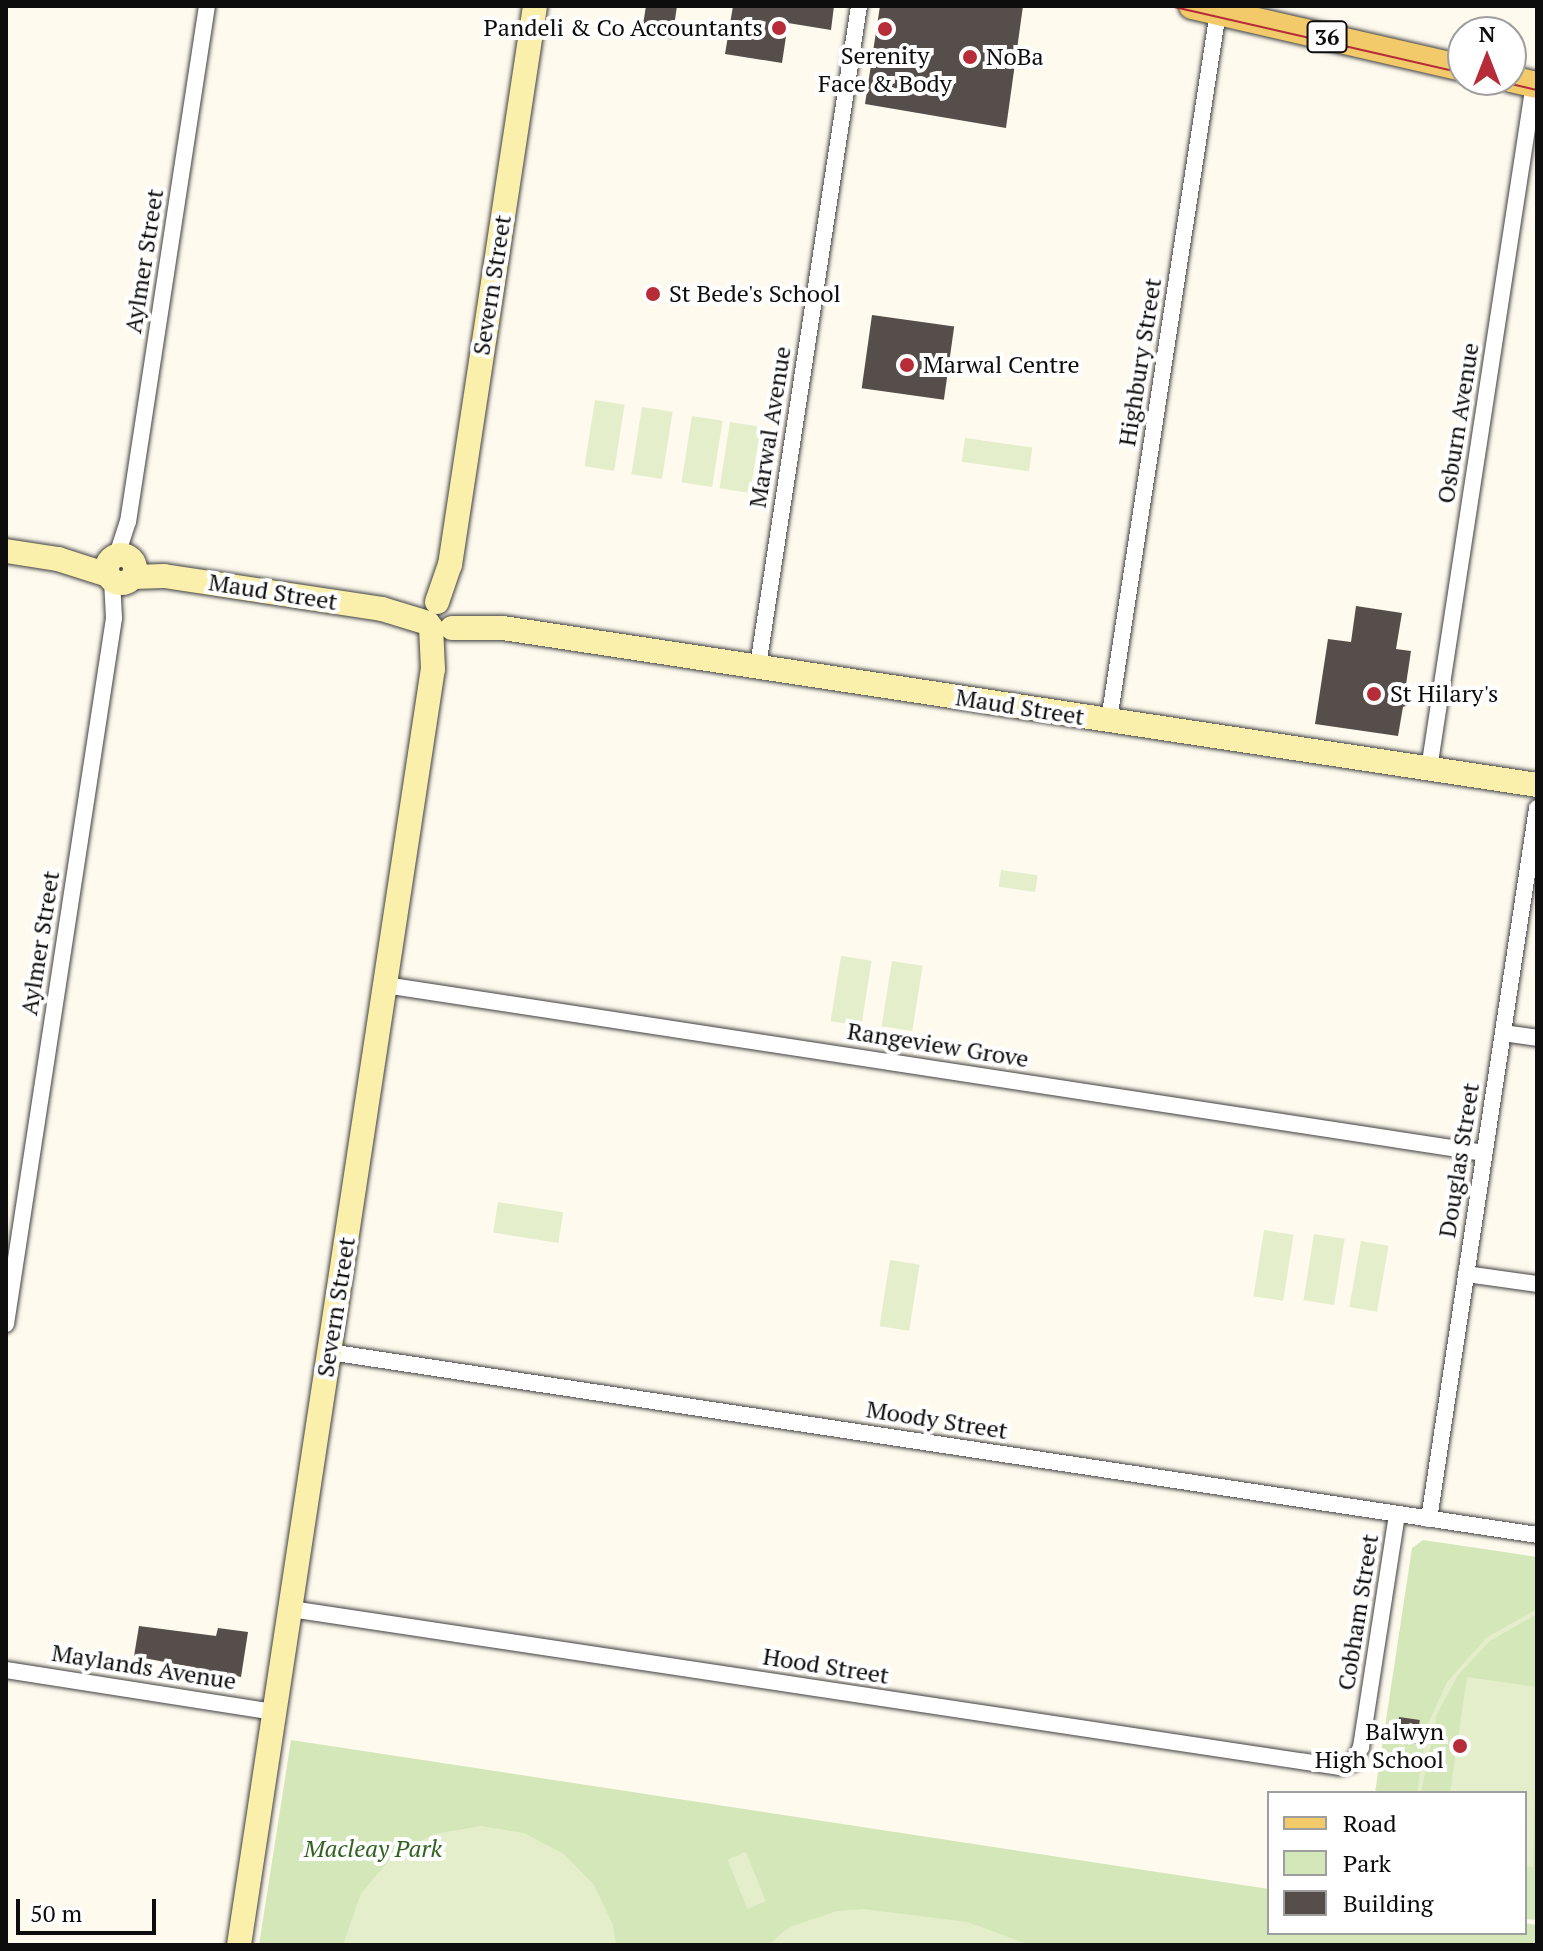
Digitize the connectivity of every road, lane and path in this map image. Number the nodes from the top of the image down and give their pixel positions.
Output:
1 (207, 6) edge
2 (535, 6) edge
3 (859, 6) edge
4 (1192, 6) edge
5 (1218, 12) junction
6 (1263, 14) edge
7 (1447, 64) edge
8 (1525, 96) edge
9 (6, 551) edge
10 (121, 569) junction
11 (442, 617) junction
12 (758, 666) junction
13 (1109, 720) junction
14 (1429, 769) junction
15 (1537, 785) edge
16 (1537, 808) edge
17 (385, 985) junction
18 (1503, 1033) junction
19 (1537, 1038) edge
20 (1484, 1153) junction
21 (1466, 1274) junction
22 (1537, 1284) edge
23 (6, 1324) edge
24 (329, 1352) junction
25 (1397, 1515) junction
26 (1429, 1519) junction
27 (1537, 1535) edge
28 (291, 1609) junction
29 (6, 1670) edge
30 (275, 1712) junction
31 (1353, 1763) joint
32 (239, 1945) edge

1 - 10 street, Aylmer Street
2 - 11 street, Severn Street
3 - 12 street, Marwal Avenue
4 - 5 main road, 36
5 - 6 main road, 36
5 - 13 street, Highbury Street
6 - 7 main road, 36
8 - 14 street, Osburn Avenue
9 - 10 street, Maud Street
10 - 11 street, Maud Street
10 - 23 street, Aylmer Street
11 - 12 street, Maud Street
11 - 17 street, Severn Street
12 - 13 street, Maud Street
13 - 14 street, Maud Street
14 - 15 street, Maud Street
16 - 18 street, Douglas Street
17 - 20 street, Rangeview Grove
17 - 24 street, Severn Street
18 - 19 street
18 - 20 street, Douglas Street
20 - 21 street, Douglas Street
21 - 22 street
21 - 26 street, Douglas Street
24 - 25 street, Moody Street
24 - 28 street, Severn Street
25 - 26 street, Moody Street
25 - 31 street, Cobham Street
26 - 27 street, Moody Street
28 - 30 street, Severn Street
28 - 31 street, Hood Street
29 - 30 street, Maylands Avenue
30 - 32 street, Severn Street

